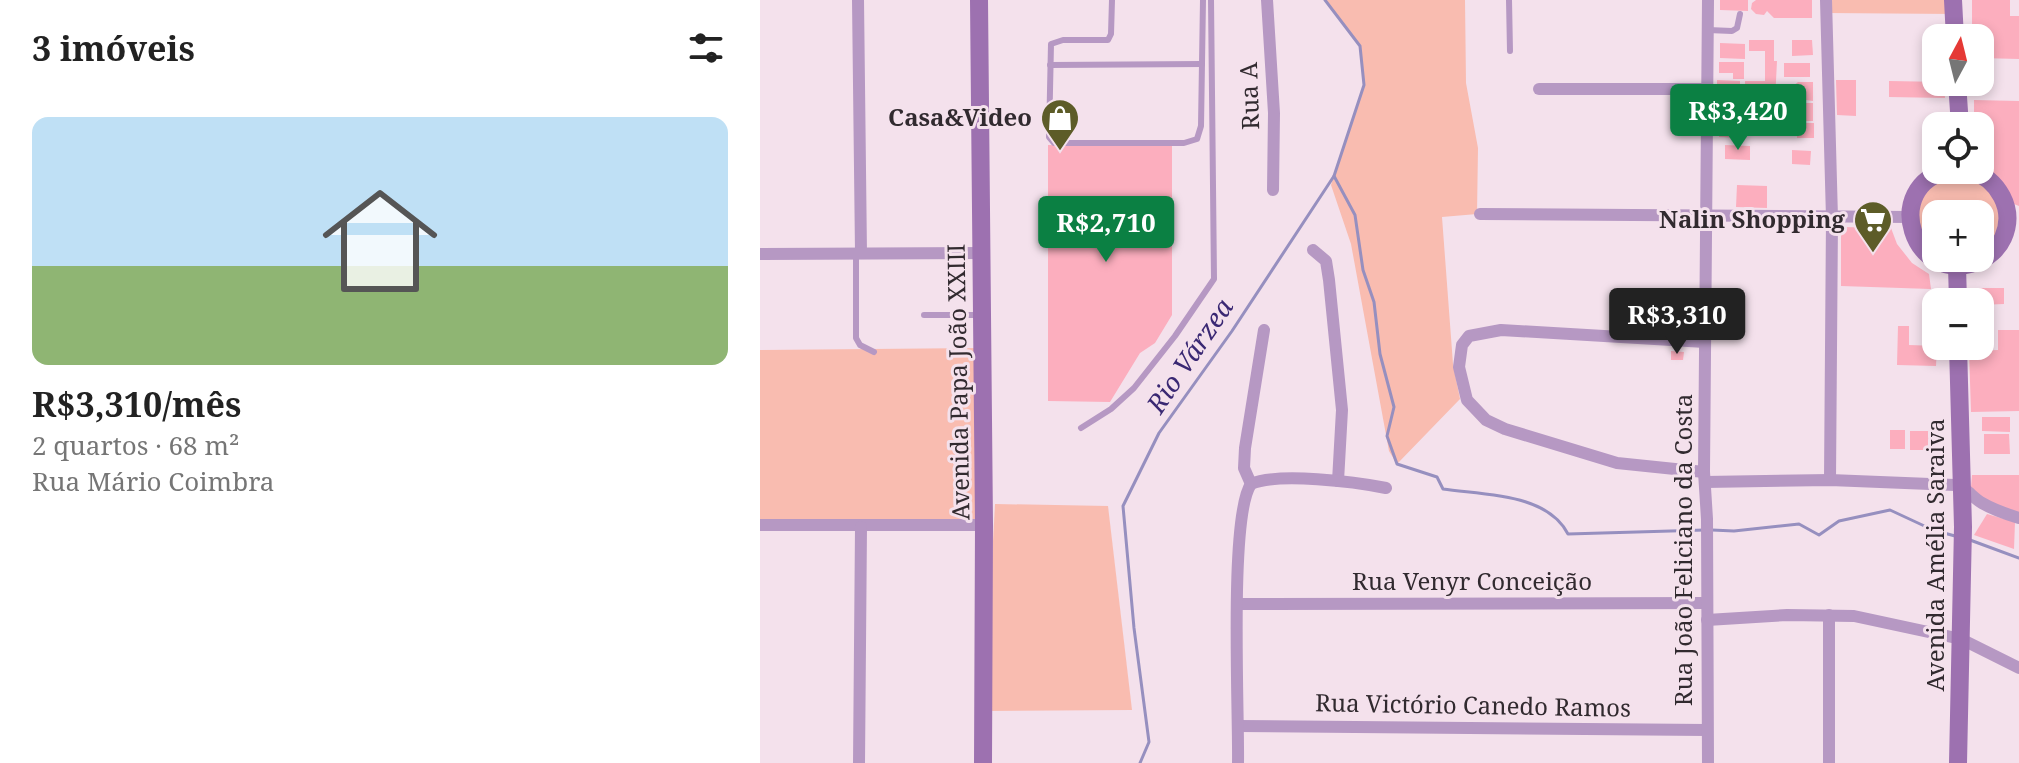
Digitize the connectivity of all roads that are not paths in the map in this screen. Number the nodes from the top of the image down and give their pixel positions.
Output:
1 (858, 0) edge
2 (979, 0) edge
3 (1112, 0) edge
4 (1203, 0) edge
5 (1211, 0) edge
6 (1267, 0) edge
7 (1509, 0) edge
8 (1708, 0) edge
9 (1826, 0) edge
10 (1953, 0) edge
11 (1740, 14) dead end
12 (1954, 24) edge
13 (1708, 30) junction
14 (1510, 51) dead end
15 (1202, 64) junction
16 (1050, 65) junction
17 (1539, 89) dead end
18 (1706, 89) junction
19 (1924, 184) edge
20 (1994, 184) edge
21 (1273, 190) dead end
22 (1480, 214) dead end
23 (1708, 215) junction
24 (1910, 217) junction
25 (2013, 217) edge
26 (1832, 218) junction
27 (1922, 248) edge
28 (1313, 250) dead end
29 (1994, 250) edge
30 (858, 253) junction
31 (981, 253) junction
32 (760, 254) edge
33 (924, 315) dead end
34 (981, 315) junction
35 (1264, 330) dead end
36 (1705, 342) junction
37 (874, 352) dead end
38 (1958, 360) edge
39 (1081, 428) dead end
40 (1704, 477) junction
41 (1830, 480) junction
42 (1338, 481) junction
43 (1251, 484) junction
44 (1962, 486) junction
45 (1386, 488) dead end
46 (2019, 518) edge
47 (760, 525) edge
48 (984, 525) junction
49 (861, 527) junction
50 (1707, 603) junction
51 (1238, 604) junction
52 (1829, 615) junction
53 (1707, 620) junction
54 (1961, 639) junction
55 (2019, 668) edge
56 (1239, 726) junction
57 (1707, 730) junction
58 (859, 763) edge
59 (983, 763) edge
60 (1238, 763) edge
61 (1708, 763) edge
62 (1829, 763) edge
63 (1958, 763) edge

1 - 30 street
2 - 31 street, Avenida Papa João XXIII
3 - 16 lane
4 - 15 lane
5 - 39 lane
6 - 21 street, Rua A
7 - 14 lane
8 - 13 street, Rua João Feliciano da Costa
9 - 26 street
10 - 12 street
11 - 13 lane
13 - 18 street, Rua João Feliciano da Costa
15 - 16 lane
15 - 16 lane
17 - 18 street
18 - 23 street, Rua João Feliciano da Costa
19 - 24 street
20 - 25 street
22 - 23 street
23 - 26 street
23 - 36 street, Rua João Feliciano da Costa
24 - 26 street
24 - 27 street
25 - 29 street
26 - 41 street
28 - 42 street
30 - 31 street
30 - 32 street
30 - 37 lane
31 - 34 street, Avenida Papa João XXIII
33 - 34 lane
34 - 48 street, Avenida Papa João XXIII
35 - 43 street
36 - 40 street, Rua João Feliciano da Costa
36 - 40 street
38 - 44 street, Avenida Amélia Saraiva
40 - 41 street
40 - 50 street, Rua João Feliciano da Costa
41 - 44 street
42 - 43 street
42 - 45 street
43 - 51 street
44 - 46 street
44 - 54 street, Avenida Amélia Saraiva
47 - 49 street
48 - 49 street
48 - 59 street, Avenida Papa João XXIII
49 - 58 street
50 - 51 street, Rua Venyr Conceição
50 - 53 street, Rua João Feliciano da Costa
51 - 56 street
52 - 53 street
52 - 54 street
52 - 62 street
53 - 57 street, Rua João Feliciano da Costa
54 - 55 street
54 - 63 street, Avenida Amélia Saraiva
56 - 57 street, Rua Victório Canedo Ramos
56 - 60 street
57 - 61 street, Rua João Feliciano da Costa

